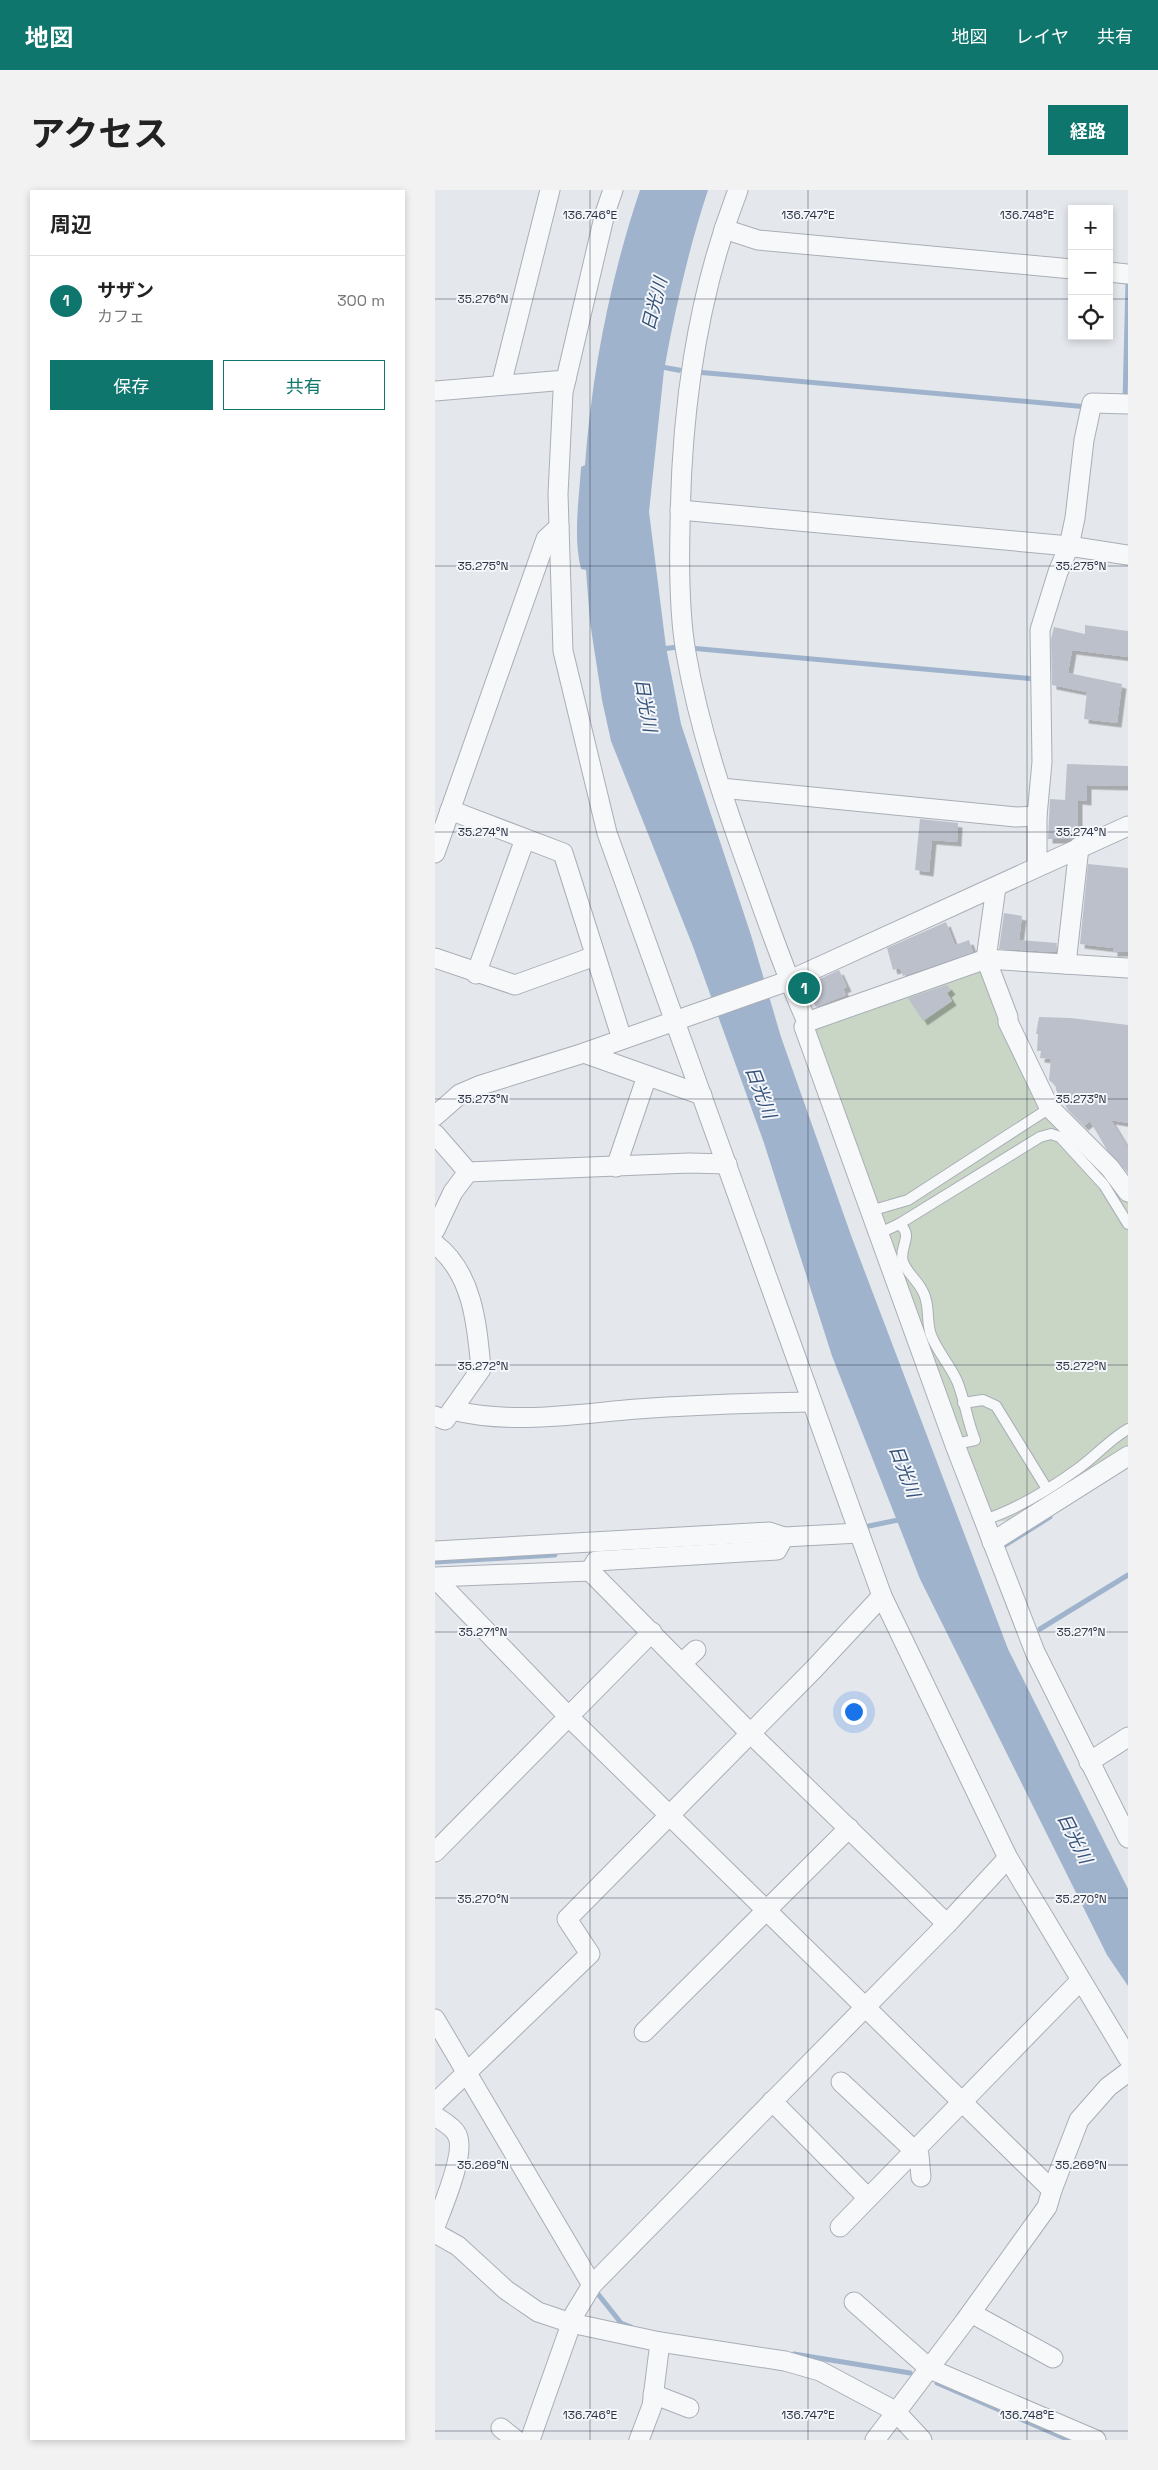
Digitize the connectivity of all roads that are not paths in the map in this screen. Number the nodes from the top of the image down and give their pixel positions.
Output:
1 (550, 190) edge
2 (613, 190) edge
3 (738, 190) edge
4 (724, 229) junction
5 (1068, 269) edge
6 (1113, 272) edge
7 (1128, 274) edge
8 (566, 380) junction
9 (501, 385) junction
10 (435, 391) edge
11 (1128, 404) edge
12 (680, 510) junction
13 (559, 527) junction
14 (1069, 546) junction
15 (1128, 556) edge
16 (721, 788) junction
17 (450, 810) junction
18 (1037, 816) junction
19 (1128, 826) edge
20 (525, 839) junction
21 (1079, 846) junction
22 (435, 853) edge
23 (1037, 865) junction
24 (996, 887) junction
25 (595, 956) junction
26 (435, 958) edge
27 (986, 959) junction
28 (1066, 964) junction
29 (1128, 968) edge
30 (476, 974) junction
31 (788, 981) junction
32 (675, 1020) junction
33 (807, 1022) junction
34 (622, 1039) junction
35 (584, 1053) junction
36 (647, 1076) junction
37 (702, 1096) junction
38 (1049, 1107) junction
39 (435, 1116) edge
40 (1029, 1121) junction
41 (435, 1134) edge
42 (1040, 1137) junction
43 (967, 1162) junction
44 (727, 1164) junction
45 (616, 1167) junction
46 (469, 1172) junction
47 (975, 1176) junction
48 (1128, 1192) edge
49 (870, 1211) junction
50 (899, 1224) junction
51 (1128, 1224) edge
52 (435, 1230) edge
53 (879, 1234) junction
54 (435, 1244) edge
55 (811, 1402) junction
56 (963, 1403) junction
57 (443, 1413) edge
58 (1128, 1429) edge
59 (955, 1444) junction
60 (1128, 1456) edge
61 (1070, 1483) junction
62 (1047, 1489) junction
63 (984, 1520) junction
64 (859, 1533) junction
65 (784, 1537) junction
66 (992, 1542) junction
67 (435, 1551) edge
68 (590, 1572) junction
69 (435, 1578) edge
70 (882, 1596) junction
71 (652, 1632) junction
72 (696, 1650) dead end
73 (682, 1663) junction
74 (569, 1717) junction
75 (750, 1733) junction
76 (1128, 1737) edge
77 (1089, 1762) junction
78 (669, 1814) junction
79 (849, 1828) junction
80 (1128, 1838) edge
81 (435, 1852) edge
82 (1008, 1858) junction
83 (767, 1910) junction
84 (947, 1924) junction
85 (1081, 1980) junction
86 (865, 2006) junction
87 (435, 2019) edge
88 (644, 2032) dead end
89 (1128, 2058) edge
90 (1128, 2072) edge
91 (465, 2073) junction
92 (841, 2082) dead end
93 (772, 2101) junction
94 (962, 2101) junction
95 (435, 2103) edge
96 (435, 2116) edge
97 (915, 2150) junction
98 (921, 2177) dead end
99 (1053, 2190) junction
100 (868, 2198) junction
101 (435, 2227) edge
102 (840, 2227) dead end
103 (435, 2233) edge
104 (592, 2285) junction
105 (854, 2302) dead end
106 (971, 2314) junction
107 (571, 2322) junction
108 (660, 2342) junction
109 (1053, 2358) dead end
110 (930, 2369) junction
111 (653, 2394) junction
112 (689, 2408) dead end
113 (895, 2411) junction
114 (501, 2428) dead end
115 (517, 2440) edge
116 (530, 2440) edge
117 (639, 2440) edge
118 (875, 2440) edge
119 (922, 2440) edge
120 (1096, 2440) edge

1 - 9 street
2 - 8 street
3 - 4 street
4 - 5 street
4 - 12 street
6 - 7 street
8 - 9 street
8 - 13 street
9 - 10 street
11 - 14 street
12 - 14 street
12 - 16 street
13 - 17 street
13 - 32 street
14 - 15 street
14 - 18 street
16 - 18 street
16 - 31 street
17 - 20 street
17 - 22 street
18 - 23 street
19 - 21 street
20 - 25 street
20 - 30 street
21 - 23 street
21 - 28 street
23 - 24 street
24 - 27 street
24 - 31 street
25 - 30 street
25 - 34 street
26 - 30 street
27 - 28 street
27 - 33 street
27 - 38 street
28 - 29 street
31 - 32 street
31 - 33 street
32 - 34 street
32 - 37 street
33 - 49 street
34 - 35 street
35 - 36 street
35 - 39 street
36 - 37 street
36 - 45 street
37 - 44 street
38 - 40 lane
38 - 48 street
40 - 42 lane
40 - 43 lane
41 - 46 street
42 - 47 lane
42 - 51 lane
43 - 47 lane
43 - 49 lane
44 - 45 street
44 - 55 street
45 - 46 street
46 - 52 street
47 - 50 lane
49 - 53 street
50 - 53 lane
50 - 56 lane
53 - 59 street
54 - 57 street
55 - 57 street
55 - 64 street
56 - 59 lane
56 - 62 lane
58 - 61 lane
59 - 63 street
60 - 61 street
61 - 62 lane
61 - 66 street
62 - 63 lane
63 - 66 street
64 - 65 street
64 - 70 street
65 - 67 street
65 - 68 street
66 - 77 street
68 - 69 street
68 - 71 street
69 - 74 street
70 - 75 street
70 - 82 street
71 - 73 street
71 - 74 street
72 - 73 street
73 - 75 street
74 - 78 street
74 - 81 street
75 - 78 street
75 - 79 street
76 - 77 street
77 - 80 street
78 - 83 street
78 - 91 street
79 - 83 street
79 - 84 street
82 - 84 street
82 - 85 street
83 - 86 street
83 - 88 street
84 - 86 street
85 - 89 street
85 - 94 street
86 - 93 street
86 - 94 street
87 - 91 street
90 - 99 street
91 - 95 street
91 - 104 street
92 - 97 street
93 - 100 street
93 - 104 street
94 - 97 street
94 - 99 street
96 - 101 street
97 - 98 street
97 - 100 street
99 - 106 street
100 - 102 street
103 - 107 street
104 - 107 street
105 - 110 street
106 - 109 street
106 - 110 street
107 - 108 street
107 - 116 street
108 - 111 street
108 - 113 street
110 - 113 street
110 - 120 street
111 - 112 street
111 - 117 street
113 - 118 street
113 - 119 street
114 - 115 street

